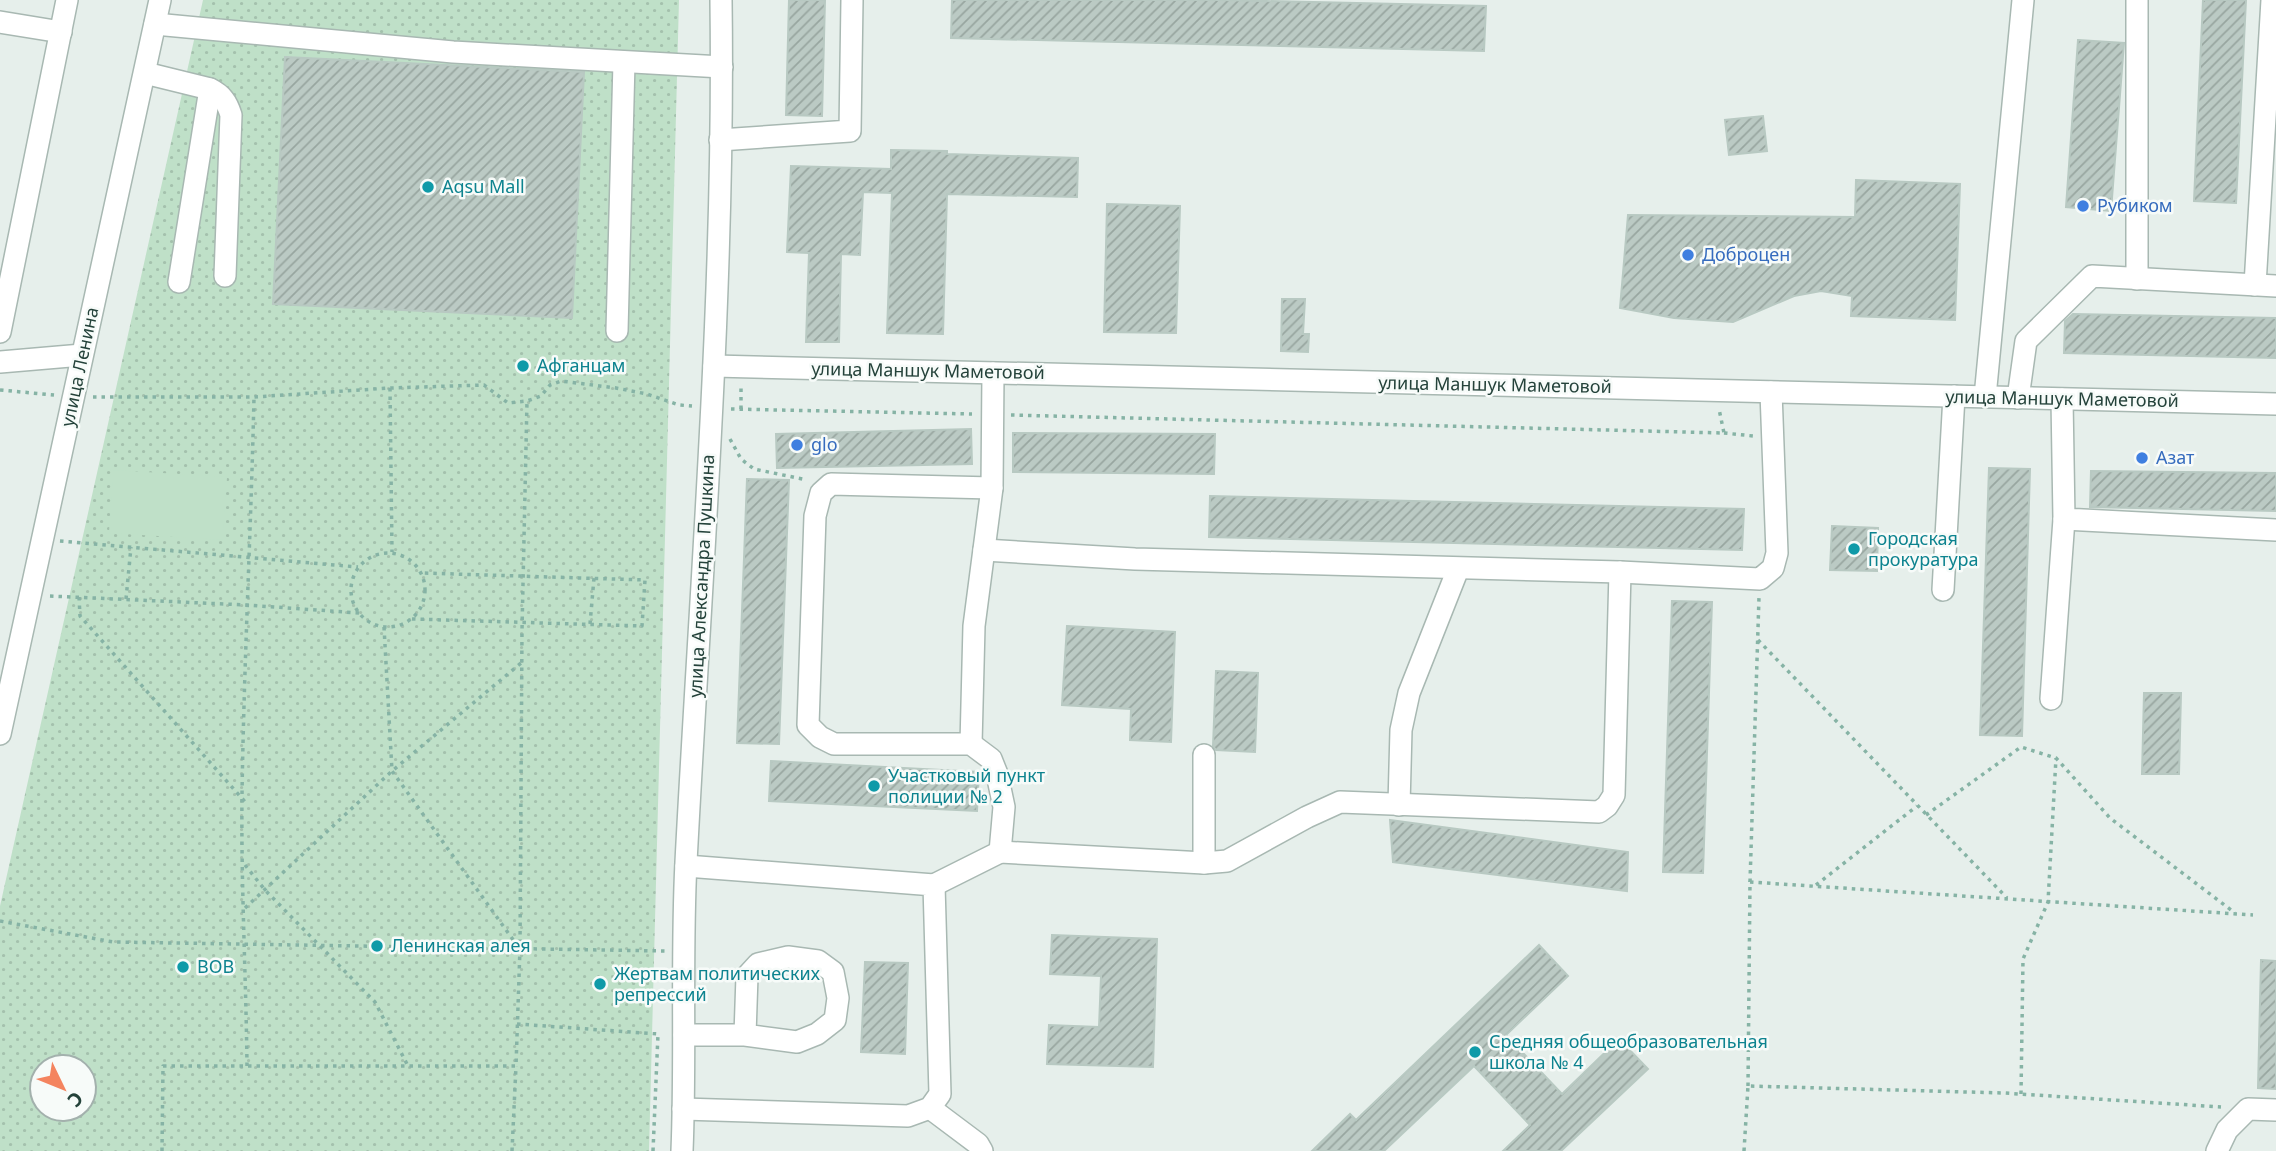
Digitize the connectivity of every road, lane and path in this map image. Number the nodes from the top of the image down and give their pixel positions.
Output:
1 (67, 0) edge
2 (160, 0) edge
3 (721, 0) edge
4 (852, 0) edge
5 (2023, 0) edge
6 (2137, 0) edge
7 (2272, 0) edge
8 (0, 22) edge
9 (155, 24) junction
10 (61, 32) junction
11 (624, 62) junction
12 (722, 67) junction
13 (145, 73) junction
14 (210, 89) junction
15 (720, 140) junction
16 (225, 276) dead end
17 (2137, 279) junction
18 (179, 282) dead end
19 (2265, 285) edge
20 (617, 331) dead end
21 (0, 332) edge
22 (82, 355) junction
23 (0, 362) edge
24 (715, 366) junction
25 (993, 373) junction
26 (390, 388) junction
27 (0, 390) edge
28 (1716, 390) junction
29 (1771, 392) junction
30 (1954, 396) junction
31 (74, 397) junction
32 (254, 397) junction
33 (1985, 397) junction
34 (2018, 398) junction
35 (2062, 399) junction
36 (527, 401) junction
37 (2276, 404) edge
38 (716, 408) junction
39 (992, 415) junction
40 (1724, 433) junction
41 (1772, 438) junction
42 (992, 488) junction
43 (821, 493) junction
44 (2064, 519) junction
45 (2276, 530) edge
46 (44, 539) junction
47 (131, 547) junction
48 (984, 550) junction
49 (392, 552) junction
50 (250, 558) junction
51 (358, 567) junction
52 (1458, 569) junction
53 (1620, 572) junction
54 (423, 573) junction
55 (523, 576) junction
56 (594, 578) junction
57 (1760, 579) junction
58 (1943, 590) dead end
59 (31, 596) junction
60 (79, 597) junction
61 (126, 599) junction
62 (246, 604) junction
63 (359, 613) junction
64 (412, 619) junction
65 (522, 622) junction
66 (590, 624) junction
67 (384, 627) junction
68 (1758, 640) junction
69 (522, 663) junction
70 (2052, 699) dead end
71 (0, 734) edge
72 (971, 744) junction
73 (1204, 755) dead end
74 (2056, 758) junction
75 (392, 771) junction
76 (242, 798) junction
77 (247, 804) dead end
78 (1399, 805) junction
79 (1917, 805) junction
80 (1926, 815) junction
81 (1000, 852) junction
82 (244, 863) junction
83 (1204, 863) junction
84 (686, 866) junction
85 (1750, 882) junction
86 (934, 885) junction
87 (1814, 887) junction
88 (265, 890) junction
89 (2008, 899) junction
90 (2048, 902) junction
91 (245, 908) junction
92 (2237, 914) junction
93 (2253, 915) dead end
94 (0, 921) edge
95 (246, 944) junction
96 (321, 945) junction
97 (520, 948) junction
98 (685, 951) junction
99 (517, 1024) junction
100 (684, 1035) junction
101 (745, 1035) junction
102 (247, 1066) junction
103 (408, 1066) junction
104 (516, 1066) junction
105 (1748, 1086) junction
106 (2021, 1094) junction
107 (930, 1108) junction
108 (683, 1109) junction
109 (2248, 1109) junction
110 (2276, 1110) edge
111 (162, 1151) edge
112 (512, 1151) edge
113 (653, 1151) edge
114 (682, 1151) edge
115 (982, 1151) edge
116 (1744, 1151) edge
117 (2217, 1151) edge

1 - 10 street
2 - 9 street, улица Ленина
3 - 12 street, улица Александра Пушкина
4 - 15 street
5 - 33 street
6 - 17 street
7 - 19 street
8 - 10 street
9 - 11 street
9 - 13 street, улица Ленина
10 - 21 street
11 - 12 street
11 - 20 street
12 - 15 street, улица Александра Пушкина
13 - 14 street
13 - 22 street, улица Ленина
14 - 16 street
14 - 18 street
15 - 24 street, улица Александра Пушкина
17 - 19 street
17 - 34 street
22 - 23 street
22 - 31 street, улица Ленина
24 - 25 street, улица Маншук Маметовой
24 - 38 street, улица Александра Пушкина
25 - 28 street, улица Маншук Маметовой
25 - 39 street
26 - 32 path
26 - 36 path
26 - 49 path
27 - 31 path
28 - 29 street, улица Маншук Маметовой
28 - 40 path
29 - 30 street, улица Маншук Маметовой
29 - 41 street
30 - 33 street, улица Маншук Маметовой
30 - 58 street
31 - 32 path
31 - 46 street, улица Ленина
32 - 50 path
33 - 34 street, улица Маншук Маметовой
34 - 35 street, улица Маншук Маметовой
35 - 37 street, улица Маншук Маметовой
35 - 44 street
36 - 38 path
36 - 55 path
38 - 39 path
38 - 43 path
38 - 84 street, улица Александра Пушкина
39 - 40 path
39 - 42 street
40 - 41 path
41 - 57 street
42 - 43 street
42 - 48 street
43 - 72 street
44 - 45 street
44 - 70 street
46 - 47 path
46 - 59 street, улица Ленина
47 - 50 path
47 - 61 path
48 - 52 street
48 - 72 street
49 - 51 path
49 - 54 path
50 - 51 path
50 - 62 path
51 - 63 path
52 - 53 street
52 - 78 street
53 - 57 street
53 - 78 street
54 - 55 path
54 - 64 path
55 - 56 path
55 - 65 path
56 - 66 path
56 - 66 path
57 - 68 path
59 - 60 path
59 - 71 street, улица Ленина
60 - 61 path
60 - 76 path
61 - 62 path
62 - 63 path
62 - 76 path
63 - 67 path
64 - 65 path
64 - 67 path
65 - 66 path
65 - 69 path
67 - 75 path
68 - 79 path
68 - 85 path
69 - 75 path
69 - 97 path
72 - 81 street
73 - 83 street
74 - 80 path
74 - 90 path
74 - 92 path
75 - 88 path
75 - 97 path
76 - 77 path
76 - 82 path
78 - 83 street
79 - 80 path
79 - 87 path
80 - 89 path
81 - 83 street
81 - 86 street
82 - 88 path
82 - 91 path
84 - 86 street
84 - 98 street, улица Александра Пушкина
85 - 87 path
85 - 105 path
86 - 107 street
87 - 89 path
88 - 91 path
88 - 96 path
89 - 90 path
90 - 92 path
90 - 106 path
91 - 95 path
92 - 93 path
94 - 95 path
95 - 96 path
95 - 102 path
96 - 97 path
96 - 103 path
97 - 98 path
97 - 99 path
98 - 100 street, улица Александра Пушкина
99 - 104 path
99 - 113 path
100 - 101 street
100 - 108 street, улица Александра Пушкина
101 - 101 street
102 - 103 path
102 - 111 path
103 - 104 path
104 - 112 path
105 - 106 path
105 - 116 path
106 - 109 path
107 - 108 street
107 - 115 street
108 - 114 street, улица Александра Пушкина
109 - 110 street
109 - 117 street

